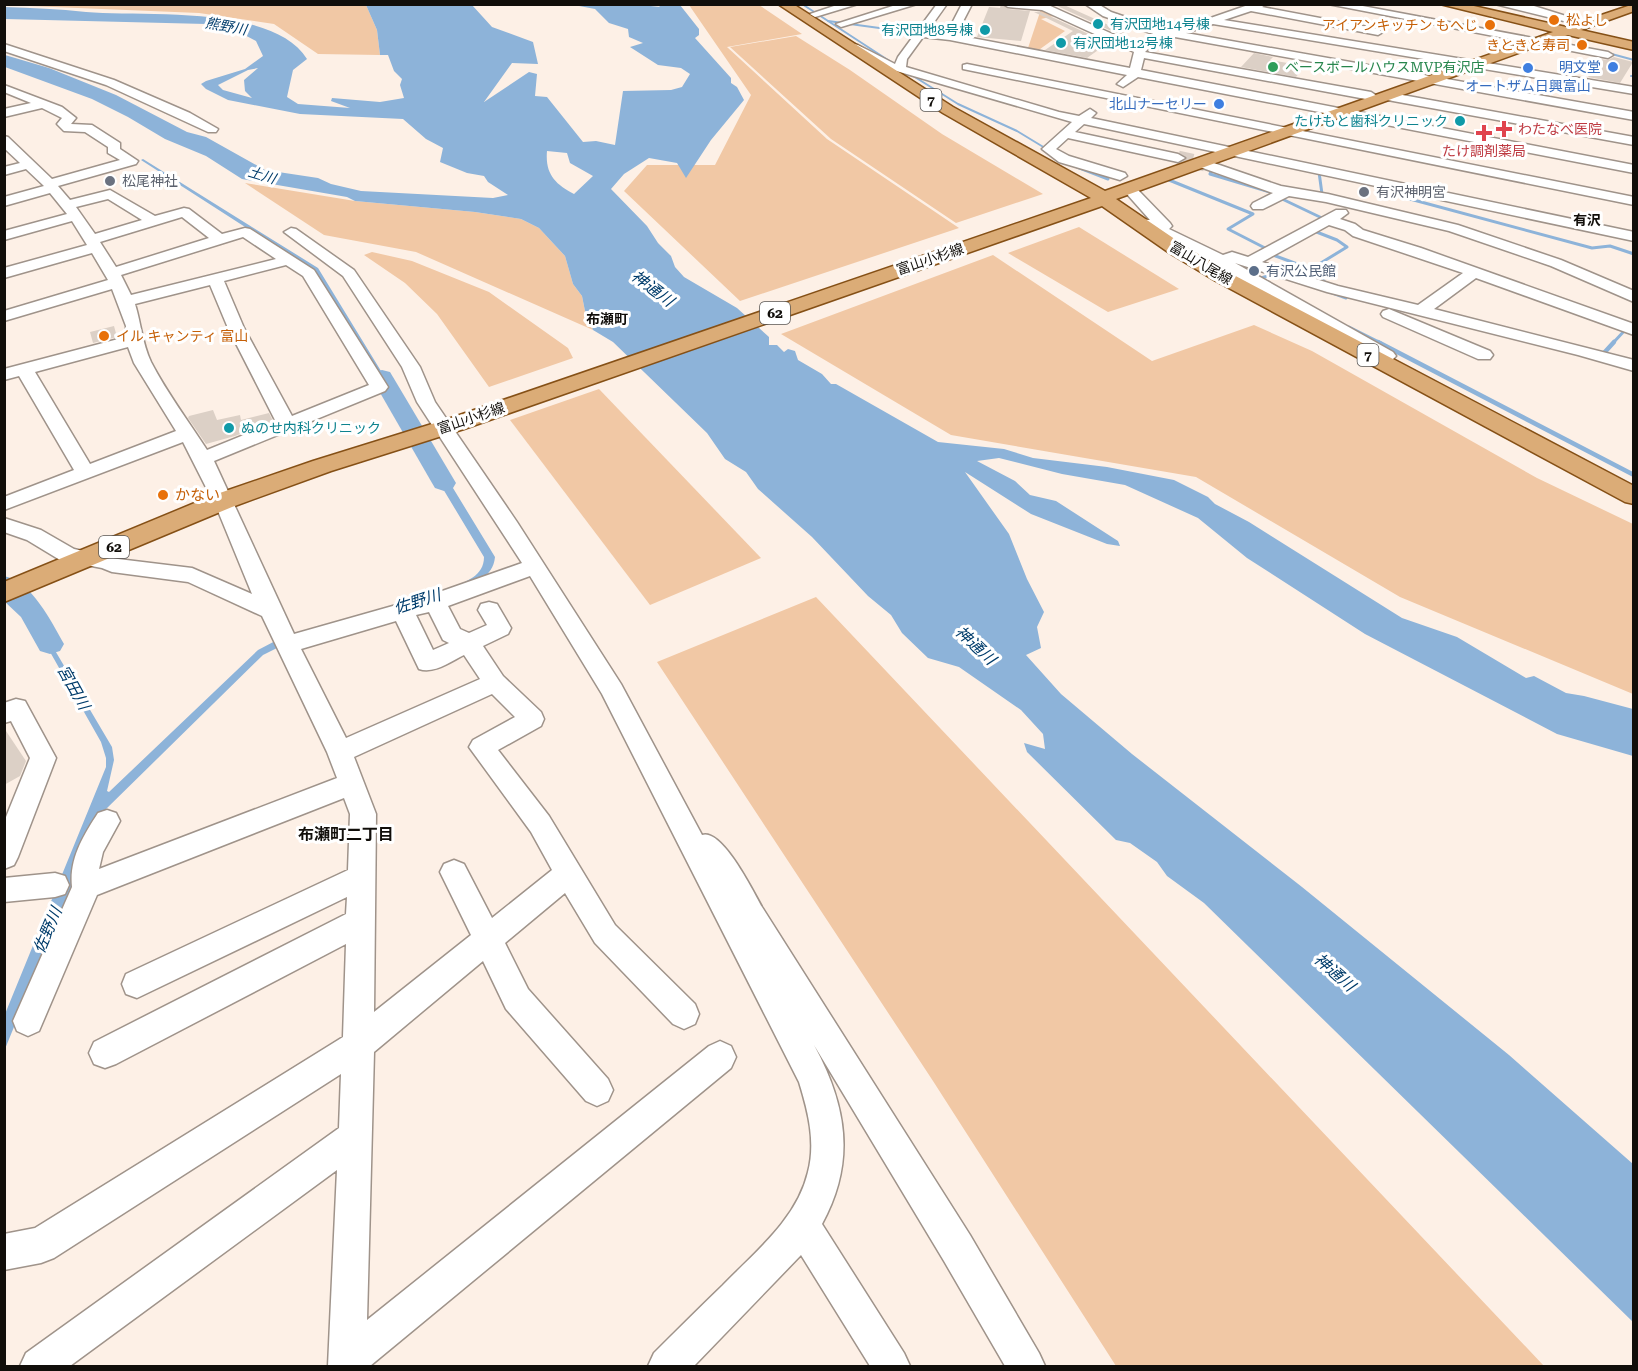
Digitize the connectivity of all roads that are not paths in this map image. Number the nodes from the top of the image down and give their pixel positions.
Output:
1 (784, 4) edge
2 (853, 4) edge
3 (912, 4) edge
4 (967, 4) edge
5 (1008, 4) edge
6 (1090, 4) edge
7 (1262, 4) edge
8 (1332, 4) edge
9 (1446, 4) edge
10 (1461, 4) edge
11 (1500, 4) edge
12 (1567, 4) edge
13 (1628, 4) edge
14 (937, 6) edge
15 (1038, 6) edge
16 (1129, 7) dead end
17 (1634, 7) edge
18 (1251, 8) junction
19 (1548, 12) junction
20 (815, 14) dead end
21 (1107, 14) junction
22 (1065, 15) junction
23 (870, 16) junction
24 (1214, 21) junction
25 (887, 22) dead end
26 (841, 24) dead end
27 (1570, 28) junction
28 (1385, 33) dead end
29 (920, 34) junction
30 (1173, 35) junction
31 (950, 37) junction
32 (837, 41) junction
33 (1535, 41) junction
34 (1634, 44) edge
35 (4, 47) edge
36 (1140, 52) junction
37 (1608, 55) dead end
38 (1472, 59) junction
39 (1020, 65) junction
40 (966, 67) dead end
41 (900, 68) junction
42 (1059, 72) junction
43 (1133, 73) junction
44 (1425, 79) junction
45 (4, 88) edge
46 (1634, 91) edge
47 (1109, 96) junction
48 (1179, 96) junction
49 (1371, 96) junction
50 (1386, 96) junction
51 (42, 104) junction
52 (1332, 112) junction
53 (4, 113) edge
54 (1634, 116) edge
55 (1082, 120) junction
56 (970, 121) junction
57 (212, 129) dead end
58 (1280, 131) junction
59 (1065, 134) junction
60 (5, 141) edge
61 (1634, 141) edge
62 (1224, 150) junction
63 (1178, 158) tunnel mouth
64 (30, 164) junction
65 (1205, 164) tunnel mouth
66 (1634, 169) edge
67 (4, 171) edge
68 (1322, 171) junction
69 (1120, 176) dead end
70 (51, 186) junction
71 (1286, 192) junction
72 (1133, 193) dead end
73 (1092, 197) junction
74 (1328, 198) junction
75 (1634, 201) edge
76 (4, 202) edge
77 (1257, 206) dead end
78 (1354, 206) junction
79 (72, 211) junction
80 (1122, 212) junction
81 (1416, 219) junction
82 (1328, 220) junction
83 (153, 221) junction
84 (291, 232) dead end
85 (4, 236) edge
86 (1634, 237) edge
87 (220, 240) junction
88 (94, 243) junction
89 (1389, 243) junction
90 (1227, 259) junction
91 (290, 260) junction
92 (1250, 262) junction
93 (1475, 272) junction
94 (4, 273) edge
95 (114, 278) junction
96 (215, 279) junction
97 (1333, 289) junction
98 (1634, 297) edge
99 (126, 301) junction
100 (1421, 311) junction
101 (4, 316) edge
102 (1634, 330) edge
103 (134, 340) junction
104 (1484, 355) dead end
105 (1630, 361) edge
106 (1380, 362) junction
107 (24, 369) junction
108 (4, 375) edge
109 (445, 418) junction
110 (287, 425) junction
111 (186, 434) junction
112 (202, 459) junction
113 (85, 473) junction
114 (1634, 496) edge
115 (224, 501) junction
116 (4, 504) edge
117 (4, 524) edge
118 (87, 559) junction
119 (534, 566) junction
120 (4, 593) edge
121 (435, 602) junction
122 (489, 610) dead end
123 (272, 611) junction
124 (403, 611) junction
125 (468, 643) junction
126 (288, 644) junction
127 (495, 682) junction
128 (8, 709) edge
129 (340, 752) junction
130 (351, 784) junction
131 (669, 797) junction
132 (107, 821) dead end
133 (12, 824) edge
134 (4, 858) edge
135 (454, 872) dead end
136 (569, 873) junction
137 (363, 876) junction
138 (55, 885) dead end
139 (86, 887) junction
140 (4, 890) edge
141 (359, 922) junction
142 (488, 940) junction
143 (137, 984) dead end
144 (684, 1014) dead end
145 (28, 1021) dead end
146 (358, 1045) junction
147 (105, 1053) dead end
148 (720, 1057) dead end
149 (597, 1090) dead end
150 (355, 1136) junction
151 (802, 1226) junction
152 (4, 1251) edge
153 (347, 1364) edge
154 (39, 1366) edge
155 (667, 1366) edge
156 (891, 1366) edge
157 (1026, 1366) edge

1 - 32 main road, 富山八尾線 / 7
2 - 20 street
3 - 23 street
4 - 31 street
5 - 15 street
6 - 21 street
7 - 18 street
8 - 33 street
9 - 27 main road
10 - 27 main road
11 - 19 street
12 - 19 street
13 - 27 main road, 富山小杉線 / 62
14 - 29 street
15 - 22 street
16 - 21 street
17 - 27 main road, 富山小杉線 / 62
18 - 24 street
18 - 28 street
19 - 27 street
21 - 22 street
21 - 30 street
22 - 36 street
23 - 25 street
23 - 26 street
24 - 30 street
24 - 38 street
27 - 33 main road, 富山小杉線 / 62
27 - 34 main road
29 - 31 street
29 - 41 street
30 - 36 street
30 - 44 street
31 - 39 street
32 - 41 street
32 - 56 main road, 富山八尾線 / 7
33 - 37 street
33 - 38 main road, 富山小杉線 / 62
33 - 38 main road, 富山小杉線 / 62
35 - 57 street
36 - 43 street
36 - 49 street
38 - 44 main road, 富山小杉線 / 62
38 - 46 street
39 - 40 street
39 - 42 street
39 - 42 street
41 - 55 street
41 - 56 street
42 - 43 street
42 - 47 street
43 - 47 street
43 - 48 street
44 - 49 main road, 富山小杉線 / 62
44 - 50 main road, 富山小杉線 / 62
44 - 54 street
45 - 51 street
47 - 48 street
47 - 55 street
48 - 52 street
48 - 58 street
49 - 52 main road, 富山小杉線 / 62
50 - 52 main road, 富山小杉線 / 62
50 - 61 street
51 - 53 street
51 - 70 street
52 - 58 main road, 富山小杉線 / 62
52 - 66 street
55 - 59 street
55 - 62 street
56 - 73 main road, 富山八尾線 / 7
58 - 62 main road, 富山小杉線 / 62
58 - 75 street
59 - 63 street
59 - 69 street
60 - 64 street
62 - 68 street
62 - 73 main road, 富山小杉線 / 62
64 - 67 street
64 - 70 street
65 - 71 street
68 - 74 street
68 - 86 street
70 - 76 street
70 - 79 street
71 - 74 street
71 - 77 street
72 - 90 street
73 - 80 main road, 富山八尾線 / 7
73 - 109 main road, 富山小杉線 / 62
74 - 78 street
78 - 81 street
78 - 82 street
79 - 83 street
79 - 85 street
79 - 88 street
80 - 90 street
80 - 106 main road, 富山八尾線 / 7
81 - 89 street
81 - 98 street
82 - 89 street
82 - 92 street
83 - 87 street
83 - 88 street
84 - 109 street
87 - 91 street
87 - 95 street
88 - 94 street
88 - 95 street
89 - 93 street
90 - 92 street
90 - 106 street
91 - 96 street
91 - 110 street
92 - 97 street
93 - 100 street
93 - 102 street
95 - 99 street
95 - 101 street
96 - 99 street
96 - 110 street
97 - 100 street
97 - 104 street
99 - 103 street
100 - 105 street
103 - 107 street
103 - 111 street
106 - 114 main road, 富山八尾線 / 7
107 - 108 street
107 - 113 street
109 - 115 main road, 富山小杉線 / 62
109 - 119 street
110 - 112 street
111 - 112 street
111 - 113 street
112 - 115 street
113 - 116 street
115 - 118 main road, 富山小杉線 / 62
115 - 123 street
117 - 118 street
118 - 120 main road, 富山小杉線 / 62
118 - 123 street
119 - 121 street
119 - 131 street
121 - 124 street
121 - 125 street
122 - 125 street
123 - 126 street
124 - 125 street
124 - 126 street
125 - 127 street
126 - 129 street
127 - 129 street
127 - 136 street
128 - 133 street
129 - 130 street
130 - 137 street
130 - 139 street
131 - 151 street
131 - 157 street
132 - 139 street
133 - 134 street
135 - 142 street
136 - 142 street
136 - 144 street
137 - 141 street
137 - 143 street
138 - 140 street
139 - 145 street
141 - 146 street
141 - 147 street
142 - 146 street
142 - 149 street
146 - 150 street
146 - 152 street
148 - 153 street
150 - 153 street
150 - 154 street
151 - 155 street
151 - 156 street

